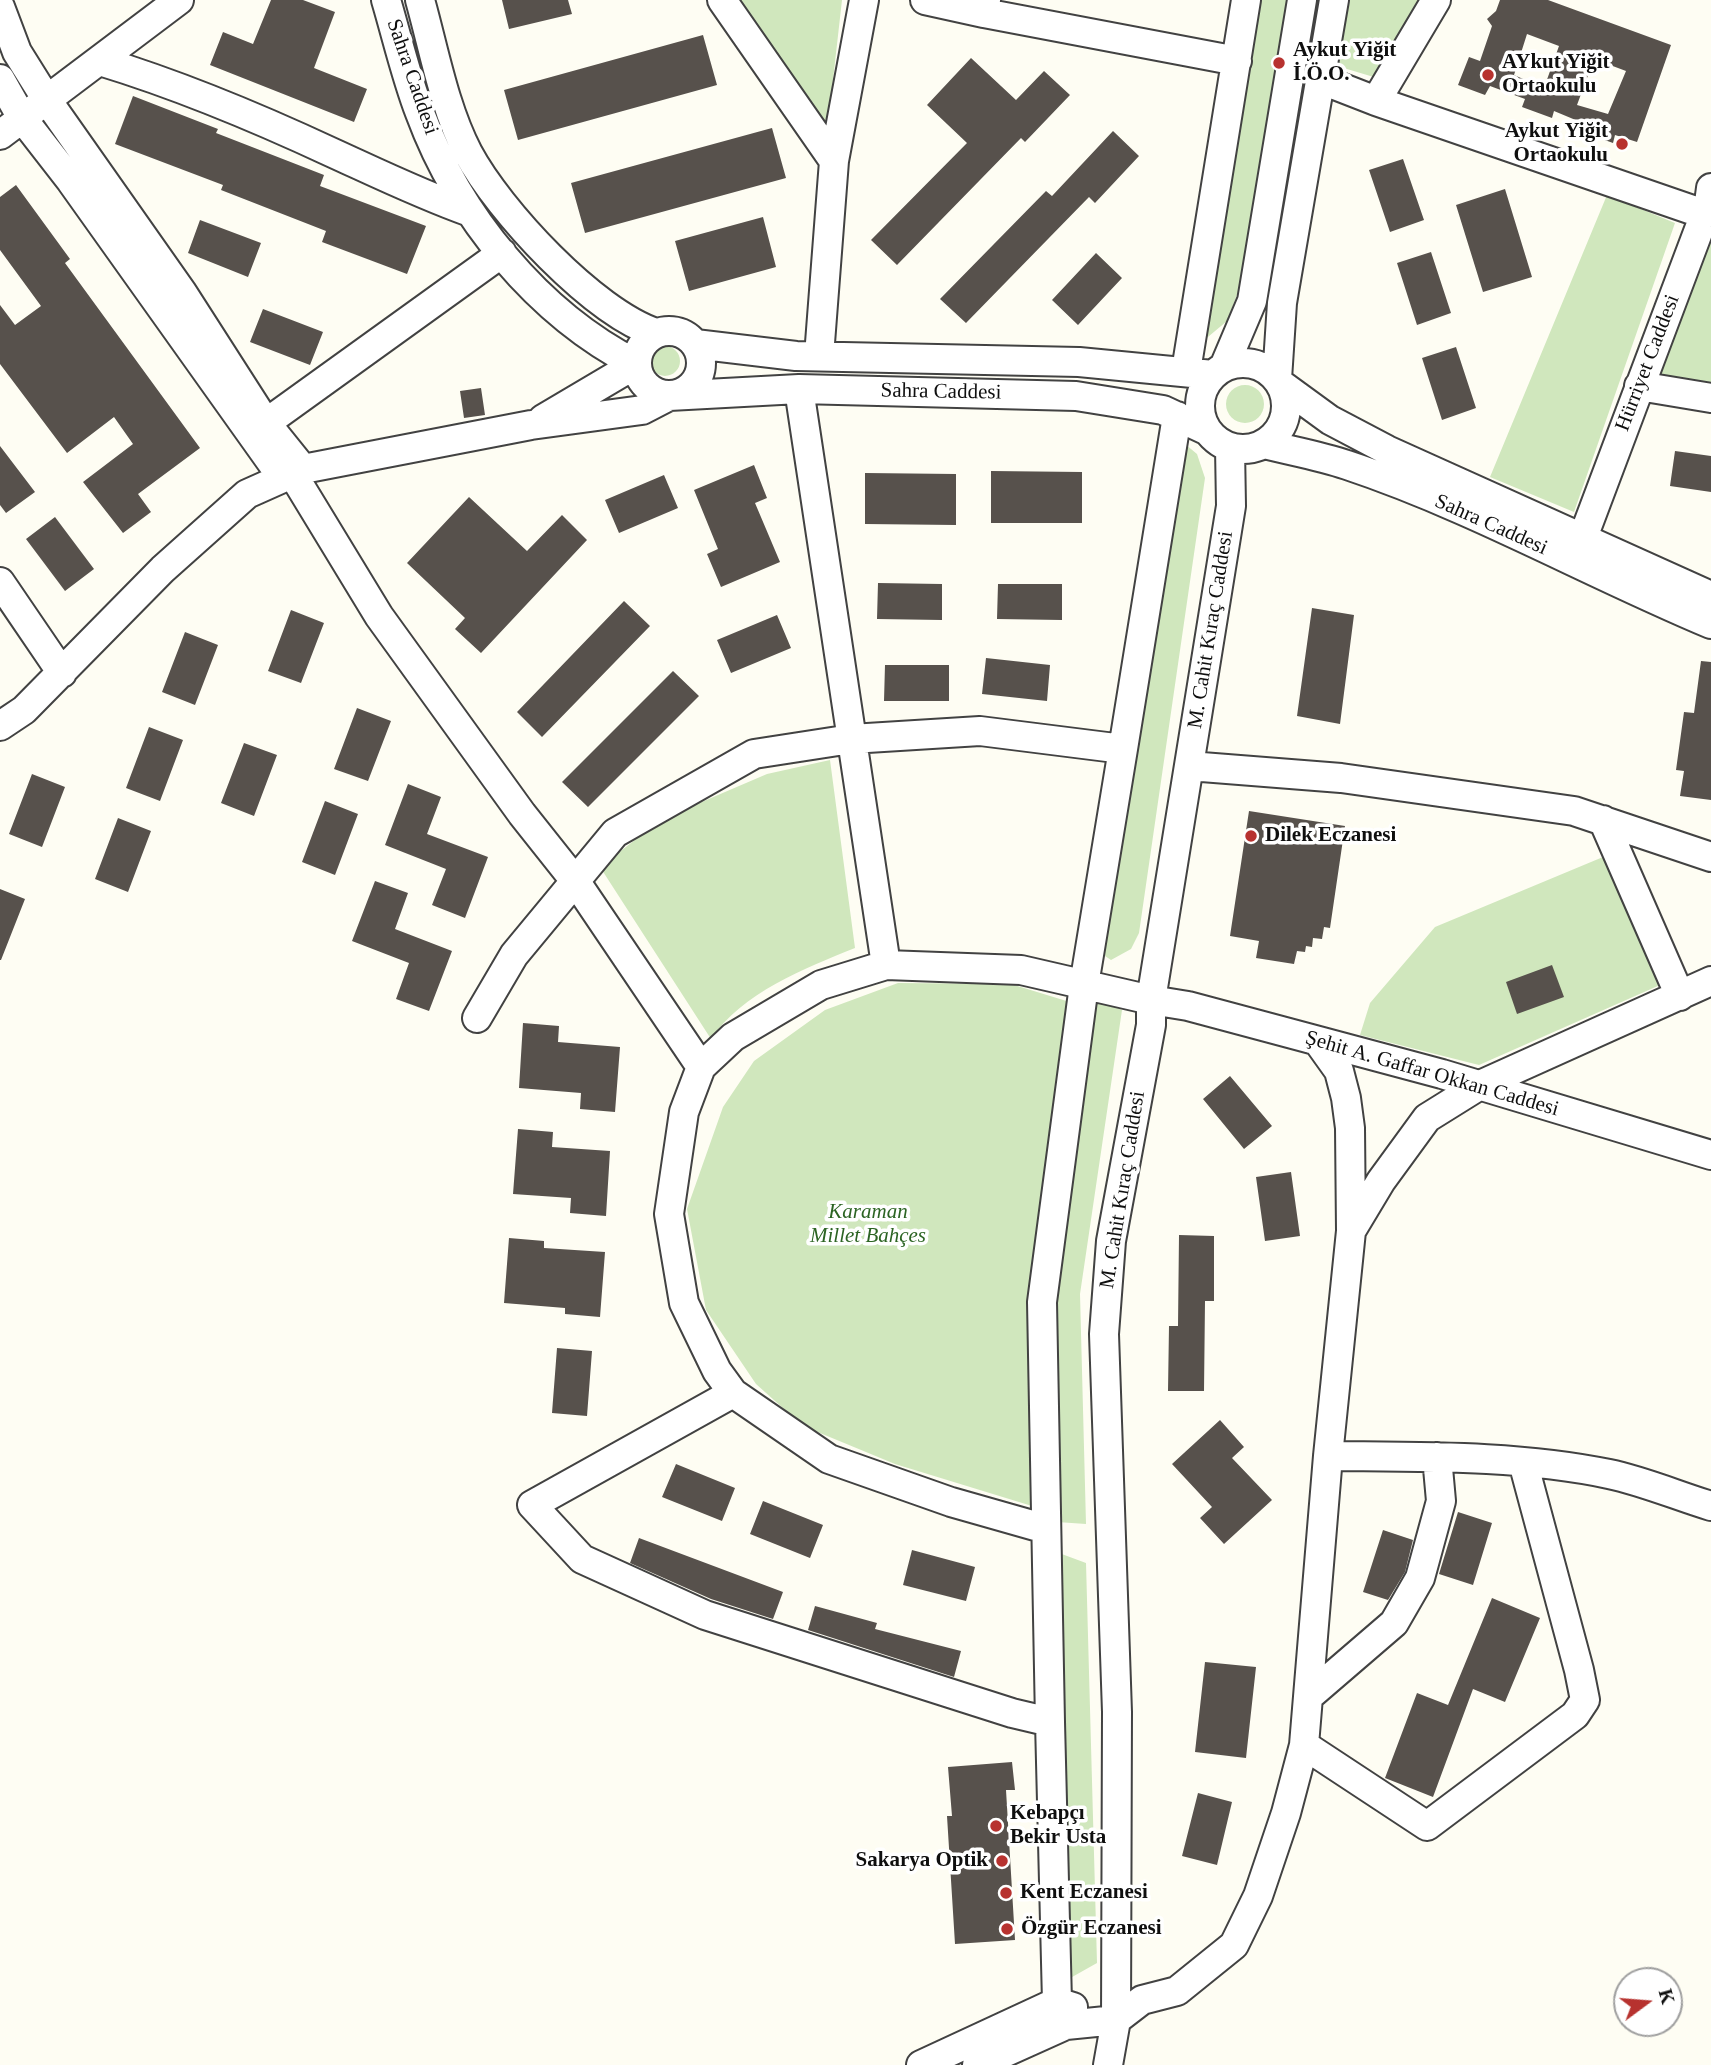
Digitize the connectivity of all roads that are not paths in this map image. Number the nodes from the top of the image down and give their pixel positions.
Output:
1 (179, 0) edge
2 (386, 0) edge
3 (420, 0) edge
4 (722, 0) edge
5 (864, 0) edge
6 (925, 0) edge
7 (1246, 0) edge
8 (1302, 0) edge
9 (1334, 0) edge
10 (1437, 0) edge
11 (0, 7) edge
12 (985, 7) edge
13 (100, 61) junction
14 (1237, 61) junction
15 (0, 79) edge
16 (1322, 80) junction
17 (47, 100) junction
18 (1376, 101) junction
19 (22, 118) junction
20 (0, 135) edge
21 (834, 161) junction
22 (1709, 202) edge
23 (470, 212) junction
24 (502, 253) junction
25 (656, 333) junction
26 (695, 344) junction
27 (819, 356) junction
28 (636, 364) junction
29 (1208, 371) junction
30 (1279, 382) junction
31 (1639, 386) junction
32 (799, 389) junction
33 (669, 396) junction
34 (1711, 398) edge
35 (1177, 416) junction
36 (266, 423) junction
37 (531, 425) junction
38 (1219, 440) junction
39 (1264, 444) junction
40 (292, 473) junction
41 (1578, 551) junction
42 (0, 582) edge
43 (1711, 596) edge
44 (1711, 624) edge
45 (62, 673) junction
46 (0, 726) edge
47 (850, 739) junction
48 (1123, 749) junction
49 (1189, 766) junction
50 (1603, 820) junction
51 (1711, 857) edge
52 (576, 882) junction
53 (886, 965) junction
54 (1711, 981) edge
55 (1084, 985) junction
56 (1680, 996) junction
57 (1152, 1000) junction
58 (477, 1018) dead end
59 (1319, 1043) junction
60 (701, 1067) junction
61 (1480, 1085) junction
62 (1711, 1155) edge
63 (1352, 1231) junction
64 (733, 1393) junction
65 (1328, 1456) junction
66 (1437, 1457) junction
67 (1523, 1462) junction
68 (1711, 1506) edge
69 (1046, 1529) junction
70 (1308, 1697) junction
71 (1050, 1721) junction
72 (1304, 1745) junction
73 (1057, 2002) junction
74 (1116, 2020) junction
75 (921, 2065) edge
76 (977, 2065) edge
77 (1108, 2065) edge

1 - 13 street
2 - 23 street, Sahra Caddesi
3 - 25 street, Sahra Caddesi
4 - 21 street
5 - 21 street
6 - 12 street
7 - 14 street
8 - 29 street
9 - 16 street
10 - 18 street
11 - 17 street
12 - 14 street
13 - 17 street
13 - 23 street
14 - 29 street
15 - 19 street
16 - 18 street
16 - 30 street
17 - 19 street
17 - 36 street
18 - 22 street
19 - 20 street
19 - 40 street
21 - 27 street
22 - 31 street, Hürriyet Caddesi
23 - 24 street, Sahra Caddesi
24 - 28 street, Sahra Caddesi
24 - 36 street
25 - 26 street, Sahra Caddesi
25 - 28 street
26 - 27 street, Sahra Caddesi
26 - 33 street
27 - 29 street, Sahra Caddesi
28 - 33 street, Sahra Caddesi
28 - 37 street
29 - 30 street
29 - 38 street
30 - 39 street
30 - 41 street, Sahra Caddesi
31 - 34 street
31 - 41 street, Hürriyet Caddesi
32 - 33 street, Sahra Caddesi
32 - 35 street, Sahra Caddesi
32 - 47 street
33 - 37 street
35 - 38 street, Sahra Caddesi
35 - 48 street
36 - 40 street
37 - 40 street
38 - 39 street
38 - 49 street, M. Cahit Kıraç Caddesi
39 - 41 street, Sahra Caddesi
40 - 45 street
40 - 52 street
41 - 43 street, Sahra Caddesi
41 - 44 street, Sahra Caddesi
42 - 45 street
45 - 46 street
47 - 48 street
47 - 52 street
47 - 53 street
48 - 55 street
49 - 50 street
49 - 57 street, M. Cahit Kıraç Caddesi
50 - 51 street
50 - 56 street
52 - 58 street
52 - 60 street
53 - 55 street, Şehit A. Gaffar Okkan Caddesi
53 - 60 street, Şehit A. Gaffar Okkan Caddesi
54 - 56 street
55 - 57 street, Şehit A. Gaffar Okkan Caddesi
55 - 69 street
56 - 61 street
57 - 59 street, Şehit A. Gaffar Okkan Caddesi
57 - 74 street, M. Cahit Kıraç Caddesi
59 - 61 street, Şehit A. Gaffar Okkan Caddesi
59 - 63 street
60 - 64 street
61 - 62 street, Şehit A. Gaffar Okkan Caddesi
61 - 63 street
63 - 65 street
64 - 69 street
64 - 71 street
65 - 66 street
65 - 70 street
66 - 67 street
66 - 70 street
67 - 68 street
67 - 72 street
69 - 71 street
70 - 72 street
71 - 73 street
72 - 74 street
73 - 74 street
73 - 75 street
74 - 76 street
74 - 77 street, M. Cahit Kıraç Caddesi

